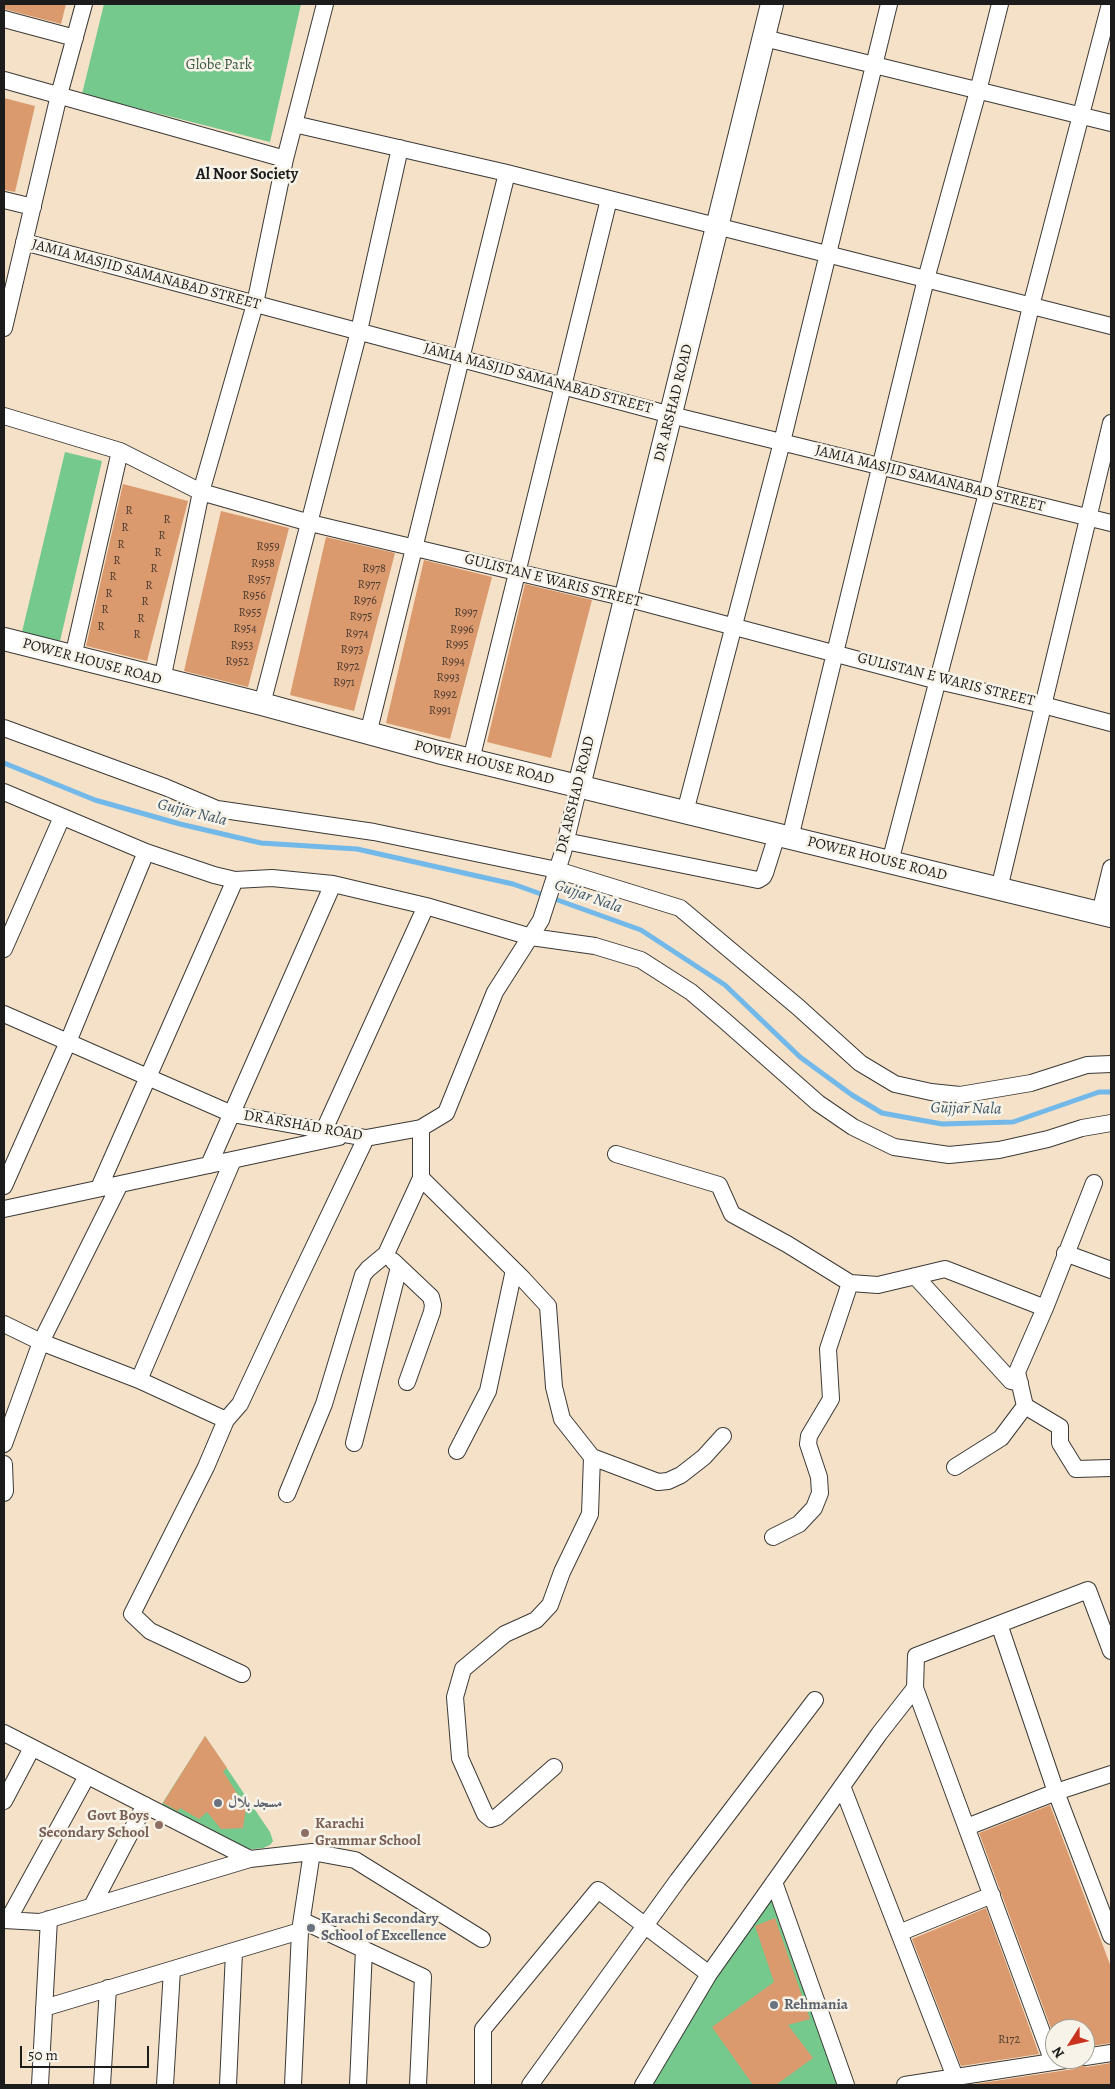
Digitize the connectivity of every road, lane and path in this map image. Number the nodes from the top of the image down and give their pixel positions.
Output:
1 (84, 4) edge
2 (325, 4) edge
3 (772, 4) edge
4 (889, 4) edge
5 (1000, 4) edge
6 (1110, 4) edge
7 (4, 19) edge
8 (75, 38) junction
9 (764, 38) junction
10 (874, 65) junction
11 (4, 80) edge
12 (978, 91) junction
13 (59, 96) junction
14 (1082, 116) junction
15 (1111, 123) edge
16 (294, 124) junction
17 (400, 148) junction
18 (285, 159) junction
19 (506, 173) junction
20 (609, 199) junction
21 (4, 200) edge
22 (33, 207) junction
23 (718, 226) junction
24 (24, 242) junction
25 (827, 253) junction
26 (926, 279) junction
27 (255, 304) junction
28 (1031, 306) junction
29 (6, 310) edge
30 (1111, 326) edge
31 (4, 328) edge
32 (359, 332) junction
33 (460, 359) junction
34 (562, 386) junction
35 (671, 415) junction
36 (4, 416) edge
37 (1111, 423) edge
38 (782, 442) junction
39 (120, 450) junction
40 (881, 467) junction
41 (201, 492) junction
42 (987, 493) junction
43 (1089, 518) junction
44 (310, 523) junction
45 (1111, 523) edge
46 (414, 547) junction
47 (518, 571) junction
48 (626, 598) junction
49 (733, 627) junction
50 (4, 639) edge
51 (836, 652) junction
52 (73, 657) junction
53 (162, 680) junction
54 (938, 681) junction
55 (262, 704) junction
56 (1043, 705) junction
57 (1111, 723) edge
58 (4, 728) edge
59 (368, 734) junction
60 (471, 760) junction
61 (579, 786) junction
62 (4, 792) edge
63 (685, 812) junction
64 (62, 817) junction
65 (784, 836) junction
66 (565, 841) junction
67 (146, 852) junction
68 (890, 862) junction
69 (1111, 868) edge
70 (555, 878) junction
71 (235, 880) junction
72 (333, 884) junction
73 (999, 889) junction
74 (426, 906) junction
75 (1106, 915) edge
76 (531, 937) junction
77 (4, 949) edge
78 (4, 1014) edge
79 (68, 1042) junction
80 (1111, 1064) edge
81 (150, 1078) junction
82 (232, 1114) junction
83 (1111, 1123) edge
84 (421, 1128) junction
85 (324, 1130) junction
86 (348, 1135) junction
87 (366, 1138) junction
88 (616, 1154) dead end
89 (233, 1160) junction
90 (209, 1165) junction
91 (421, 1178) junction
92 (1094, 1183) dead end
93 (120, 1184) junction
94 (4, 1186) edge
95 (100, 1188) junction
96 (5, 1210) edge
97 (1065, 1253) junction
98 (386, 1254) junction
99 (399, 1267) junction
100 (514, 1270) junction
101 (1111, 1270) edge
102 (915, 1276) junction
103 (850, 1283) junction
104 (1044, 1308) junction
105 (4, 1324) edge
106 (41, 1342) junction
107 (139, 1380) junction
108 (407, 1382) dead end
109 (1020, 1383) junction
110 (1025, 1406) junction
111 (226, 1420) junction
112 (723, 1436) dead end
113 (354, 1443) dead end
114 (4, 1444) edge
115 (457, 1450) dead end
116 (592, 1457) junction
117 (4, 1464) edge
118 (955, 1467) dead end
119 (1111, 1468) edge
120 (4, 1493) edge
121 (287, 1494) dead end
122 (773, 1538) dead end
123 (999, 1624) junction
124 (1111, 1651) edge
125 (242, 1674) dead end
126 (915, 1688) junction
127 (815, 1700) dead end
128 (4, 1734) edge
129 (32, 1748) junction
130 (554, 1767) dead end
131 (1111, 1774) edge
132 (87, 1776) junction
133 (842, 1786) junction
134 (1056, 1792) junction
135 (4, 1801) edge
136 (145, 1805) junction
137 (967, 1827) junction
138 (312, 1852) junction
139 (250, 1859) junction
140 (774, 1882) junction
141 (992, 1895) junction
142 (92, 1906) junction
143 (49, 1919) junction
144 (6, 1920) edge
145 (301, 1926) junction
146 (645, 1926) junction
147 (899, 1933) junction
148 (1111, 1936) edge
149 (482, 1938) dead end
150 (364, 1950) junction
151 (234, 1952) junction
152 (172, 1970) junction
153 (709, 1974) junction
154 (108, 1988) junction
155 (44, 2008) junction
156 (1045, 2038) edge
157 (1111, 2053) edge
158 (1095, 2055) edge
159 (1045, 2063) edge
160 (955, 2077) junction
161 (40, 2085) edge
162 (102, 2085) edge
163 (166, 2085) edge
164 (228, 2085) edge
165 (293, 2085) edge
166 (358, 2085) edge
167 (418, 2085) edge
168 (483, 2085) edge
169 (530, 2085) edge
170 (642, 2085) edge
171 (846, 2085) edge
172 (905, 2085) edge

1 - 8 street
2 - 16 street
3 - 9 street, DR ARSHAD ROAD
4 - 10 street
5 - 12 street
6 - 14 street
7 - 8 street
8 - 13 street
9 - 10 street
9 - 23 street, DR ARSHAD ROAD
10 - 12 street
10 - 25 street
11 - 13 street
12 - 14 street
12 - 26 street
13 - 18 street
13 - 22 street
14 - 15 street
14 - 28 street
16 - 17 street
16 - 18 street
17 - 19 street
17 - 32 street
18 - 27 street
19 - 20 street
19 - 33 street
20 - 23 street
20 - 34 street
21 - 22 street
22 - 24 street
23 - 25 street
23 - 35 street, DR ARSHAD ROAD
24 - 27 street, JAMIA MASJID SAMANABAD STREET
24 - 29 street
25 - 26 street
25 - 38 street
26 - 28 street
26 - 40 street
27 - 32 street, JAMIA MASJID SAMANABAD STREET
27 - 41 street
28 - 30 street
28 - 42 street
29 - 31 street
32 - 33 street, JAMIA MASJID SAMANABAD STREET
32 - 44 street
33 - 34 street, JAMIA MASJID SAMANABAD STREET
33 - 46 street
34 - 35 street, JAMIA MASJID SAMANABAD STREET
34 - 47 street
35 - 38 street, JAMIA MASJID SAMANABAD STREET
35 - 48 street, DR ARSHAD ROAD
36 - 39 street, GULISTAN E WARIS STREET
37 - 43 street
38 - 40 street, JAMIA MASJID SAMANABAD STREET
38 - 49 street
39 - 41 street, GULISTAN E WARIS STREET
39 - 52 street
40 - 42 street, JAMIA MASJID SAMANABAD STREET
40 - 51 street
41 - 44 street, GULISTAN E WARIS STREET
41 - 53 street
42 - 43 street, JAMIA MASJID SAMANABAD STREET
42 - 54 street
43 - 45 street, JAMIA MASJID SAMANABAD STREET
43 - 56 street
44 - 46 street, GULISTAN E WARIS STREET
44 - 55 street
46 - 47 street, GULISTAN E WARIS STREET
46 - 59 street
47 - 48 street, GULISTAN E WARIS STREET
47 - 60 street
48 - 49 street, GULISTAN E WARIS STREET
48 - 61 street, DR ARSHAD ROAD
49 - 51 street, GULISTAN E WARIS STREET
49 - 63 street
50 - 52 street, POWER HOUSE ROAD
51 - 54 street, GULISTAN E WARIS STREET
51 - 65 street
52 - 53 street, POWER HOUSE ROAD
53 - 55 street, POWER HOUSE ROAD
54 - 56 street, GULISTAN E WARIS STREET
54 - 68 street
55 - 59 street, POWER HOUSE ROAD
56 - 57 street, GULISTAN E WARIS STREET
56 - 73 street
58 - 70 street
59 - 60 street, POWER HOUSE ROAD
60 - 61 street, POWER HOUSE ROAD
61 - 63 street, POWER HOUSE ROAD
61 - 66 street, DR ARSHAD ROAD
62 - 64 street
63 - 65 street, POWER HOUSE ROAD
64 - 67 street
64 - 77 street
65 - 66 street
65 - 68 street, POWER HOUSE ROAD
66 - 70 street, DR ARSHAD ROAD
67 - 71 street
67 - 79 street
68 - 73 street, POWER HOUSE ROAD
69 - 75 street
70 - 76 street, DR ARSHAD ROAD
70 - 80 street
71 - 72 street
71 - 81 street
72 - 74 street
72 - 82 street
73 - 75 street, POWER HOUSE ROAD
74 - 76 street
74 - 85 street
76 - 83 street
76 - 84 street, DR ARSHAD ROAD
78 - 79 street, DR ARSHAD ROAD
79 - 81 street, DR ARSHAD ROAD
79 - 94 street
81 - 82 street, DR ARSHAD ROAD
81 - 95 street
82 - 85 street, DR ARSHAD ROAD
82 - 90 street
84 - 87 street, DR ARSHAD ROAD
84 - 91 street
85 - 86 street, DR ARSHAD ROAD
86 - 87 street, DR ARSHAD ROAD
86 - 89 street
87 - 111 street
88 - 103 street
89 - 90 street
89 - 107 street
90 - 93 street
91 - 98 street
91 - 100 street
92 - 97 street
93 - 95 street
93 - 106 street
95 - 96 street
97 - 101 street
97 - 104 street
98 - 99 street
98 - 121 street
99 - 108 street
99 - 113 street
100 - 115 street
100 - 116 street
102 - 103 street
102 - 104 street
102 - 109 street
103 - 122 street
104 - 109 street
105 - 106 street
106 - 107 street
106 - 114 street
107 - 111 street
109 - 110 street
110 - 118 street
110 - 119 street
111 - 125 street
112 - 116 street
116 - 130 street
117 - 120 street
123 - 124 street
123 - 126 street
123 - 134 street
126 - 133 street
126 - 137 street
127 - 146 street
128 - 129 street
129 - 132 street
129 - 135 street
131 - 134 street
132 - 136 street
132 - 144 street
133 - 140 street
133 - 147 street
134 - 137 street
134 - 148 street
136 - 139 street
136 - 142 street
137 - 141 street
138 - 139 street
138 - 145 street
138 - 149 street
139 - 142 street
140 - 153 street
140 - 171 street
141 - 147 street
141 - 156 street
142 - 143 street
143 - 144 street
143 - 155 street
145 - 150 street
145 - 151 street
145 - 165 street
146 - 153 street
146 - 168 street
146 - 169 street
147 - 160 street
150 - 166 street
150 - 167 street
151 - 152 street
151 - 164 street
152 - 154 street
152 - 163 street
153 - 170 street
154 - 155 street
154 - 162 street
155 - 161 street
157 - 158 street
159 - 160 street
160 - 172 street

